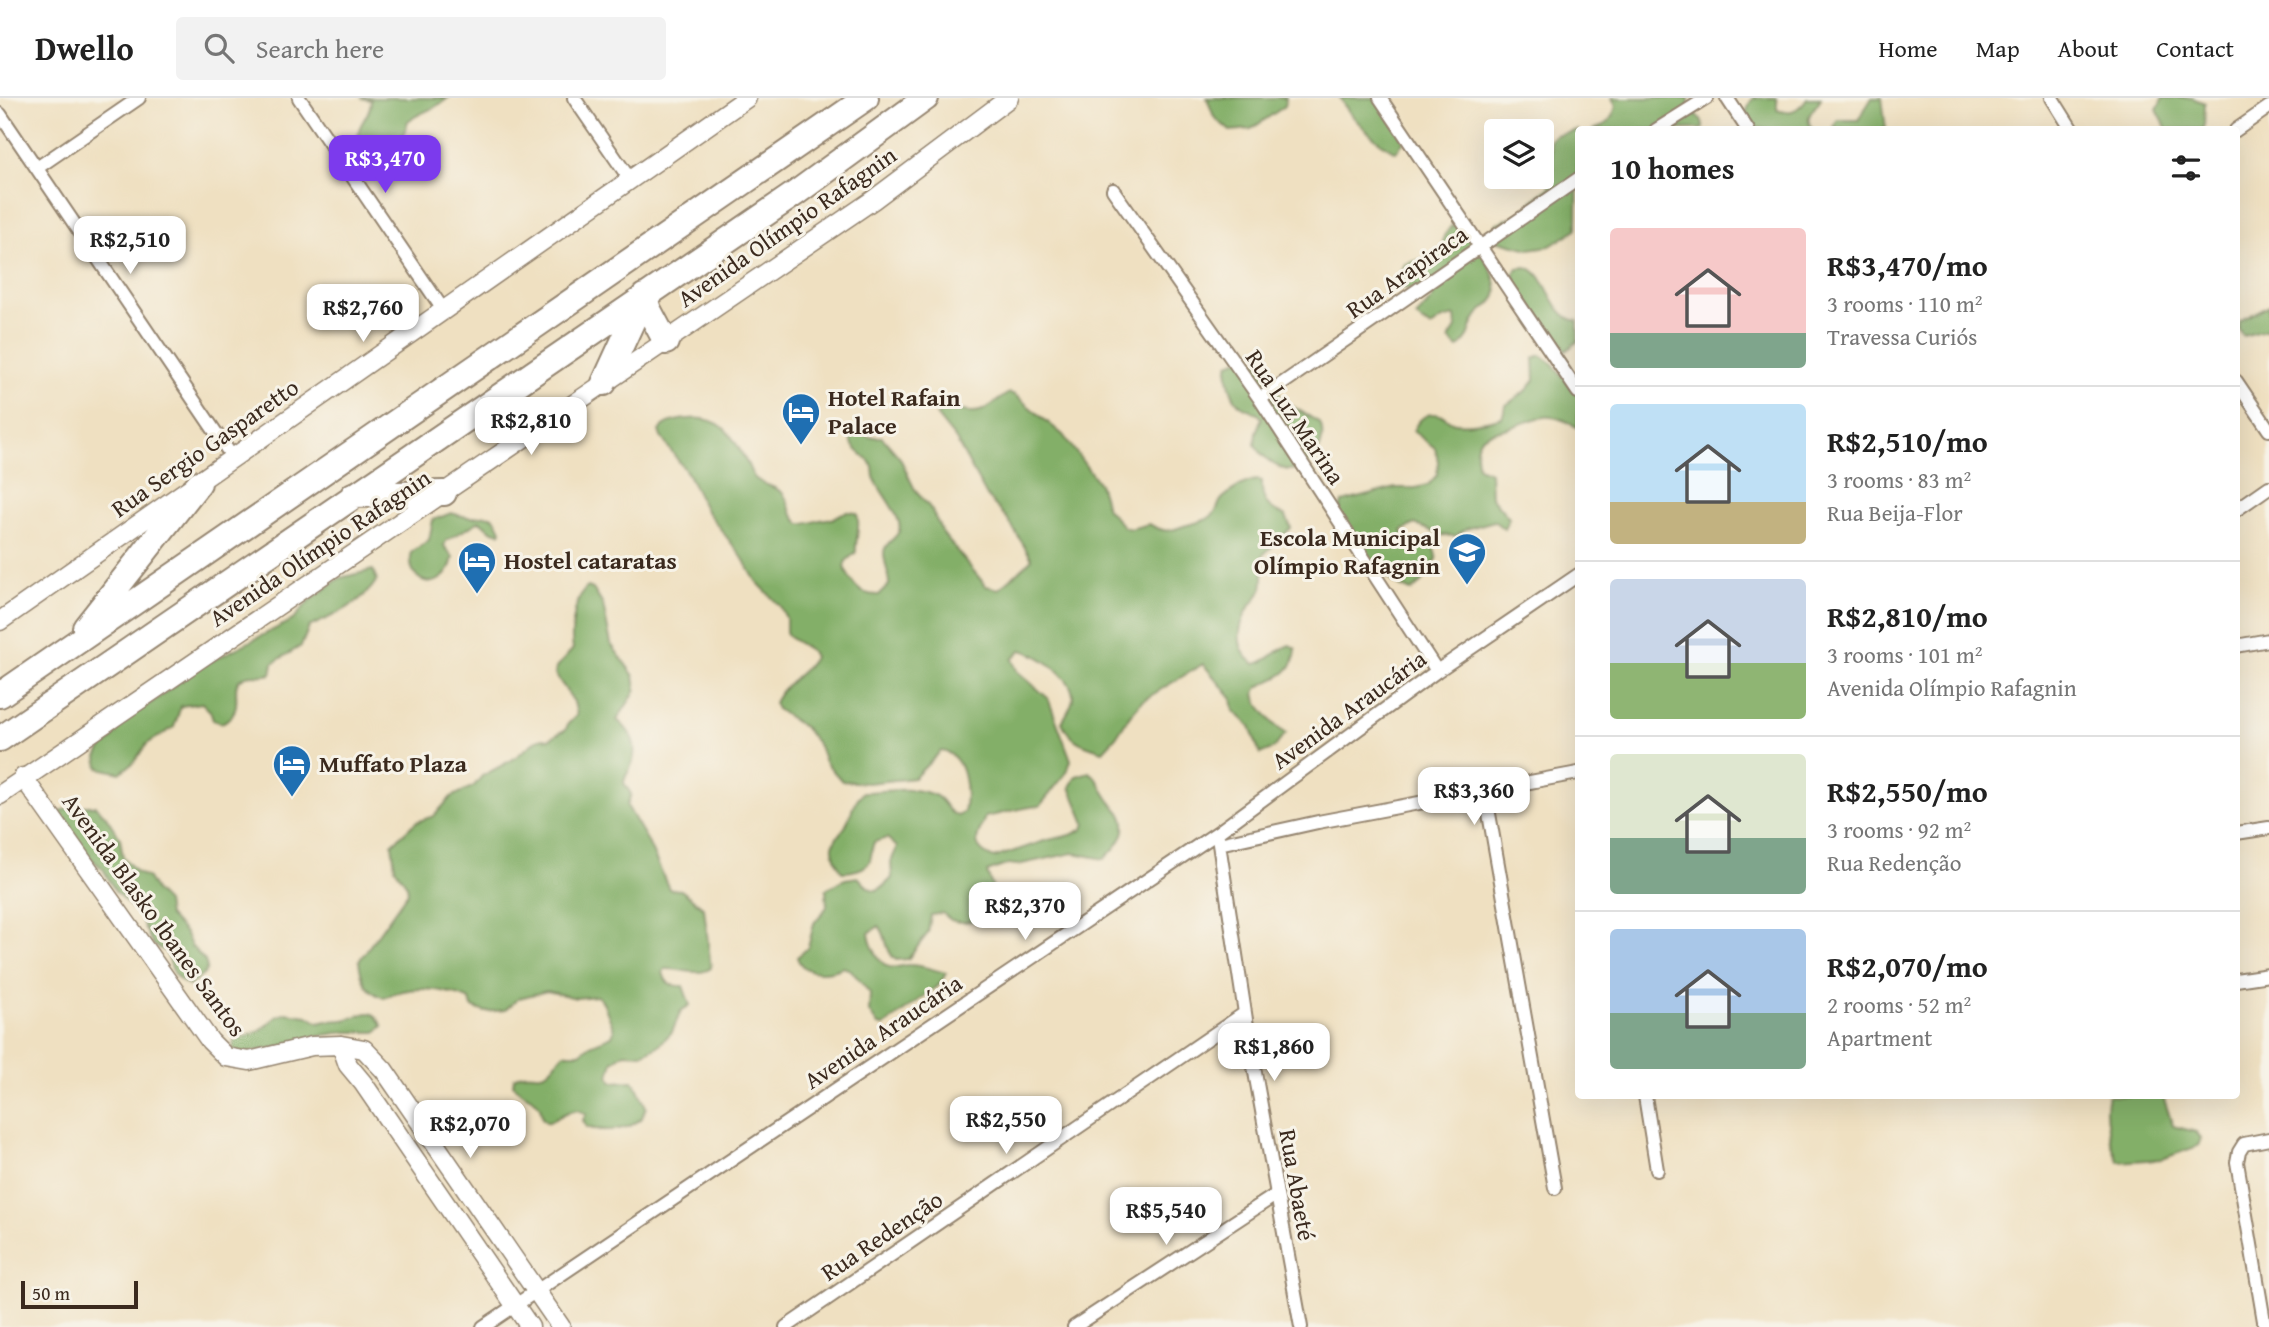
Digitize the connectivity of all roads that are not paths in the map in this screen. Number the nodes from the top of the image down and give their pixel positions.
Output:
1 (139, 98) edge
2 (299, 98) edge
3 (574, 98) edge
4 (747, 98) edge
5 (866, 98) edge
6 (926, 98) edge
7 (1009, 98) edge
8 (1380, 98) edge
9 (1707, 98) edge
10 (1727, 98) edge
11 (2052, 98) edge
12 (2269, 107) edge
13 (0, 114) edge
14 (1662, 126) edge
15 (1745, 126) edge
16 (2070, 126) edge
17 (2240, 127) edge
18 (37, 168) junction
19 (631, 181) junction
20 (1575, 181) edge
21 (1113, 191) dead end
22 (1481, 247) junction
23 (644, 296) junction
24 (444, 311) junction
25 (666, 342) junction
26 (604, 383) junction
27 (2240, 387) edge
28 (1575, 388) edge
29 (1260, 399) junction
30 (2269, 430) edge
31 (233, 458) junction
32 (200, 483) junction
33 (2269, 486) edge
34 (444, 493) junction
35 (353, 495) junction
36 (2240, 507) edge
37 (1575, 577) edge
38 (0, 621) edge
39 (2269, 640) edge
40 (2240, 645) edge
41 (71, 646) junction
42 (1437, 671) junction
43 (0, 695) edge
44 (0, 738) edge
45 (1575, 774) edge
46 (23, 777) junction
47 (1485, 791) junction
48 (0, 794) edge
49 (2269, 828) edge
50 (2240, 832) edge
51 (1218, 839) junction
52 (2269, 975) edge
53 (2240, 979) edge
54 (1245, 1013) junction
55 (341, 1045) junction
56 (1645, 1099) edge
57 (2269, 1139) edge
58 (1657, 1170) dead end
59 (1555, 1188) dead end
60 (1277, 1194) junction
61 (536, 1290) junction
62 (515, 1304) junction
63 (483, 1327) edge
64 (530, 1327) edge
65 (561, 1327) edge
66 (786, 1327) edge
67 (1074, 1327) edge
68 (1301, 1327) edge
69 (2265, 1327) edge

1 - 18 street
2 - 24 street
3 - 19 street
4 - 19 street, Rua Sergio Gasparetto
5 - 41 highway
6 - 23 highway
7 - 25 street, Avenida Olímpio Rafagnin
8 - 22 street
9 - 14 street
10 - 15 street
11 - 16 street
12 - 17 street
13 - 18 street
18 - 31 street
19 - 24 street, Rua Sergio Gasparetto
20 - 22 street, Rua Arapiraca
21 - 29 street, Rua Luz Marina
22 - 28 street
22 - 29 street, Rua Arapiraca
23 - 25 highway
23 - 26 highway
23 - 35 highway
24 - 31 street, Rua Sergio Gasparetto
25 - 26 street, Avenida Olímpio Rafagnin
26 - 34 street, Avenida Olímpio Rafagnin
27 - 30 street
29 - 42 street, Rua Luz Marina
31 - 32 street, Rua Sergio Gasparetto
32 - 38 street, Rua Sergio Gasparetto
32 - 41 highway
33 - 36 street
34 - 35 highway
34 - 46 street, Avenida Olímpio Rafagnin
35 - 44 highway
37 - 42 street, Avenida Araucária
39 - 40 street
41 - 43 highway
42 - 51 street, Avenida Araucária
45 - 47 street
46 - 48 street, Avenida Olímpio Rafagnin
46 - 55 street, Avenida Blasko Ibanes Santos
47 - 51 street
47 - 59 street
49 - 50 street
51 - 54 street, Rua Abaeté
51 - 61 street, Avenida Araucária
52 - 53 street
54 - 60 street, Rua Abaeté
54 - 66 street, Rua Redenção
55 - 61 street
55 - 62 street
56 - 58 street
57 - 69 street
60 - 67 street
60 - 68 street, Rua Abaeté
61 - 62 street, Avenida Araucária
61 - 65 street
62 - 63 street, Avenida Araucária
62 - 64 street

